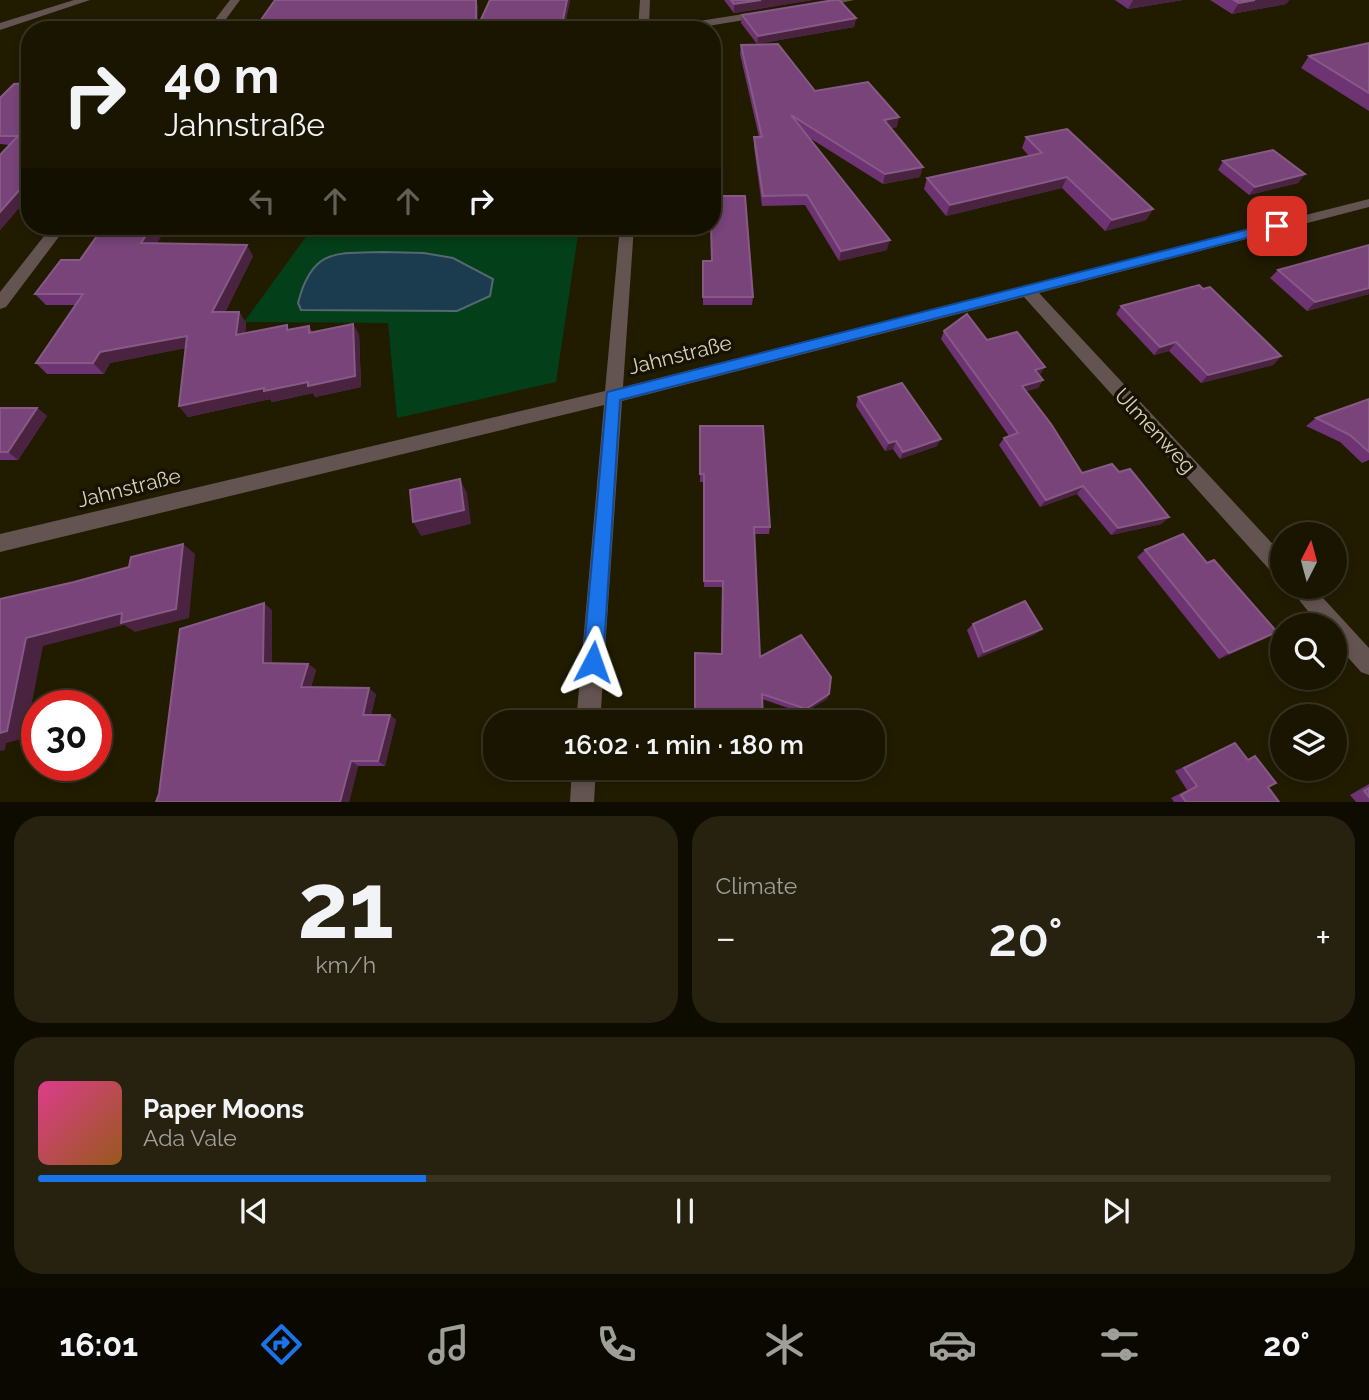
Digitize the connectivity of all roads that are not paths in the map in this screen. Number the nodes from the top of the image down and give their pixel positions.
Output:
1 (85, 0) edge
2 (235, 0) edge
3 (645, 0) edge
4 (849, 0) edge
5 (808, 6) edge
6 (777, 11) edge
7 (219, 21) edge
8 (644, 21) edge
9 (716, 21) edge
10 (0, 27) edge
11 (1369, 203) edge
12 (53, 235) edge
13 (626, 235) edge
14 (1028, 291) junction
15 (0, 303) edge
16 (613, 396) junction
17 (0, 542) edge
18 (1270, 556) edge
19 (1310, 599) edge
20 (1322, 613) edge
21 (1347, 640) edge
22 (1369, 664) edge
23 (589, 710) edge
24 (583, 780) edge
25 (582, 802) edge

1 - 10 street
2 - 7 street
3 - 8 street
4 - 5 street
6 - 9 street
11 - 14 street, Jahnstraße
12 - 15 street
13 - 16 street
14 - 16 street, Jahnstraße
14 - 18 street, Ulmenweg
16 - 17 street, Jahnstraße
16 - 23 street
19 - 20 street
21 - 22 street
24 - 25 street

